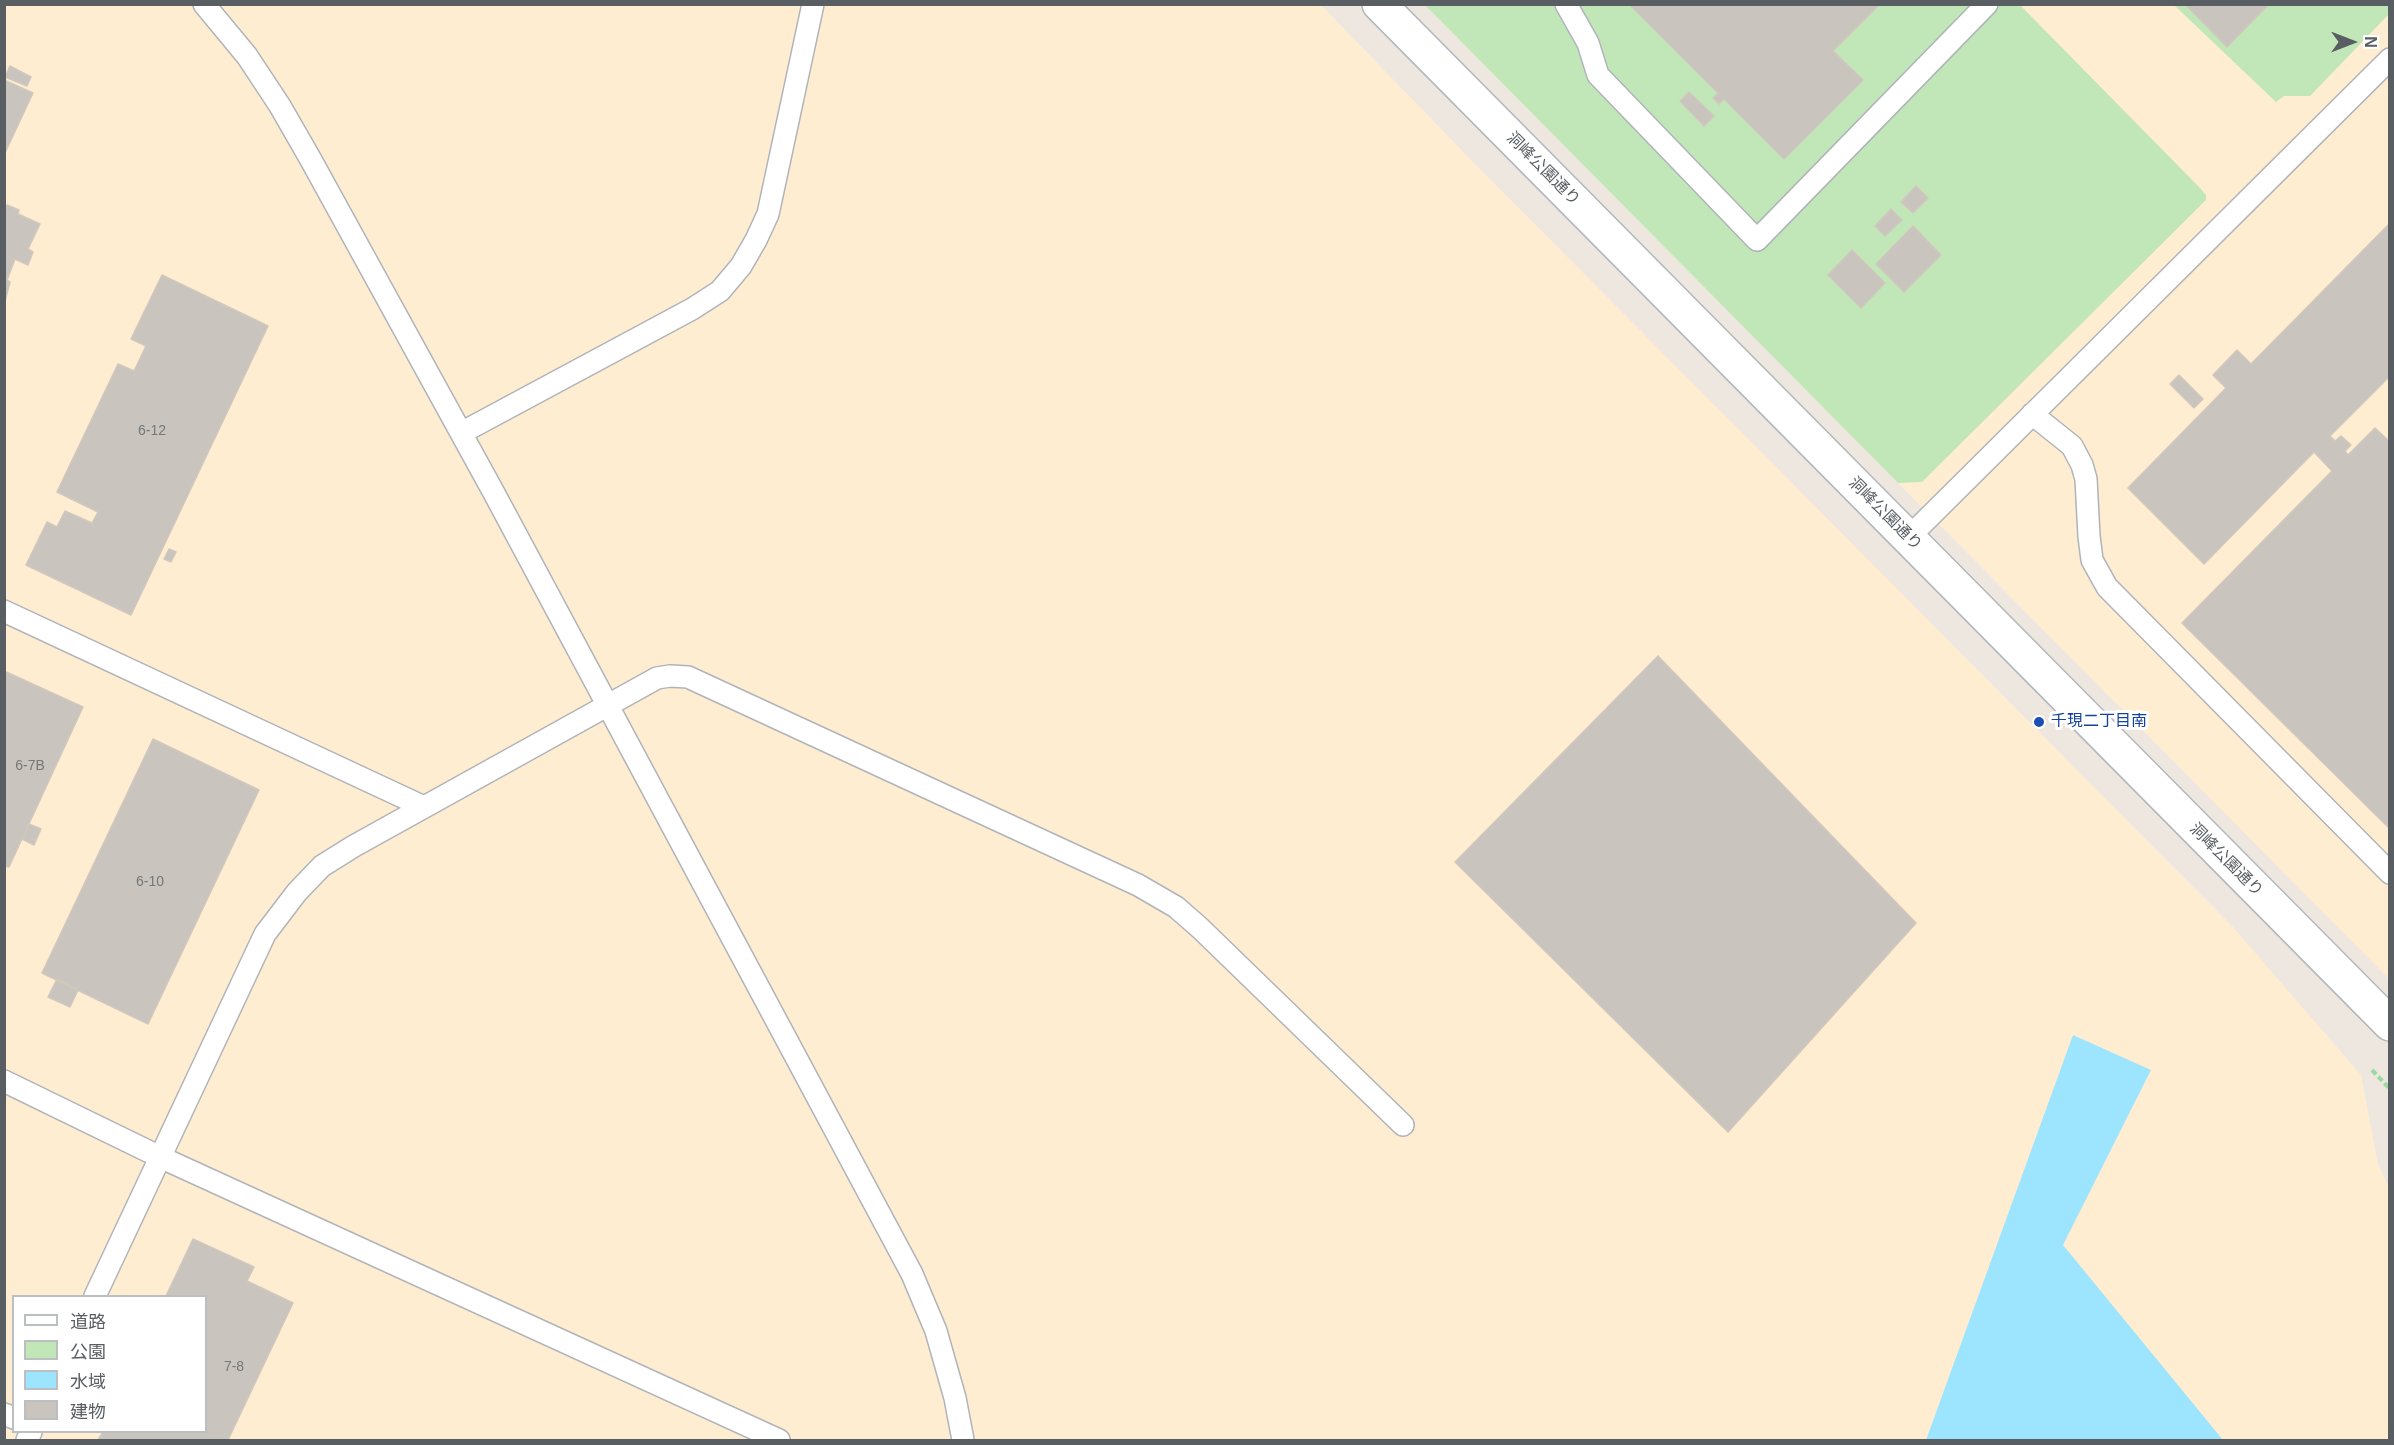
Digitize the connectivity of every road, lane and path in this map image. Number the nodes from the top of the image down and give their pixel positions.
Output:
1 (204, 4) edge
2 (813, 4) edge
3 (1379, 4) edge
4 (1566, 4) edge
5 (1987, 4) edge
6 (2390, 58) edge
7 (2032, 414) junction
8 (461, 434) junction
9 (1908, 538) junction
10 (4, 611) edge
11 (607, 705) junction
12 (424, 807) junction
13 (2390, 873) edge
14 (2390, 1024) edge
15 (2372, 1070) dead end
16 (4, 1081) edge
17 (2390, 1089) edge
18 (1403, 1125) dead end
19 (160, 1157) junction
20 (95, 1295) edge
21 (779, 1440) edge
22 (963, 1440) edge

1 - 8 lane
2 - 8 lane
3 - 9 street, 洞峰公園通り
4 - 5 lane
6 - 7 lane
7 - 9 lane
7 - 13 lane
8 - 11 lane
9 - 14 street, 洞峰公園通り
10 - 12 lane
11 - 12 lane
11 - 18 lane
11 - 22 lane
12 - 19 lane
15 - 17 path
16 - 19 lane
19 - 20 lane
19 - 21 lane

